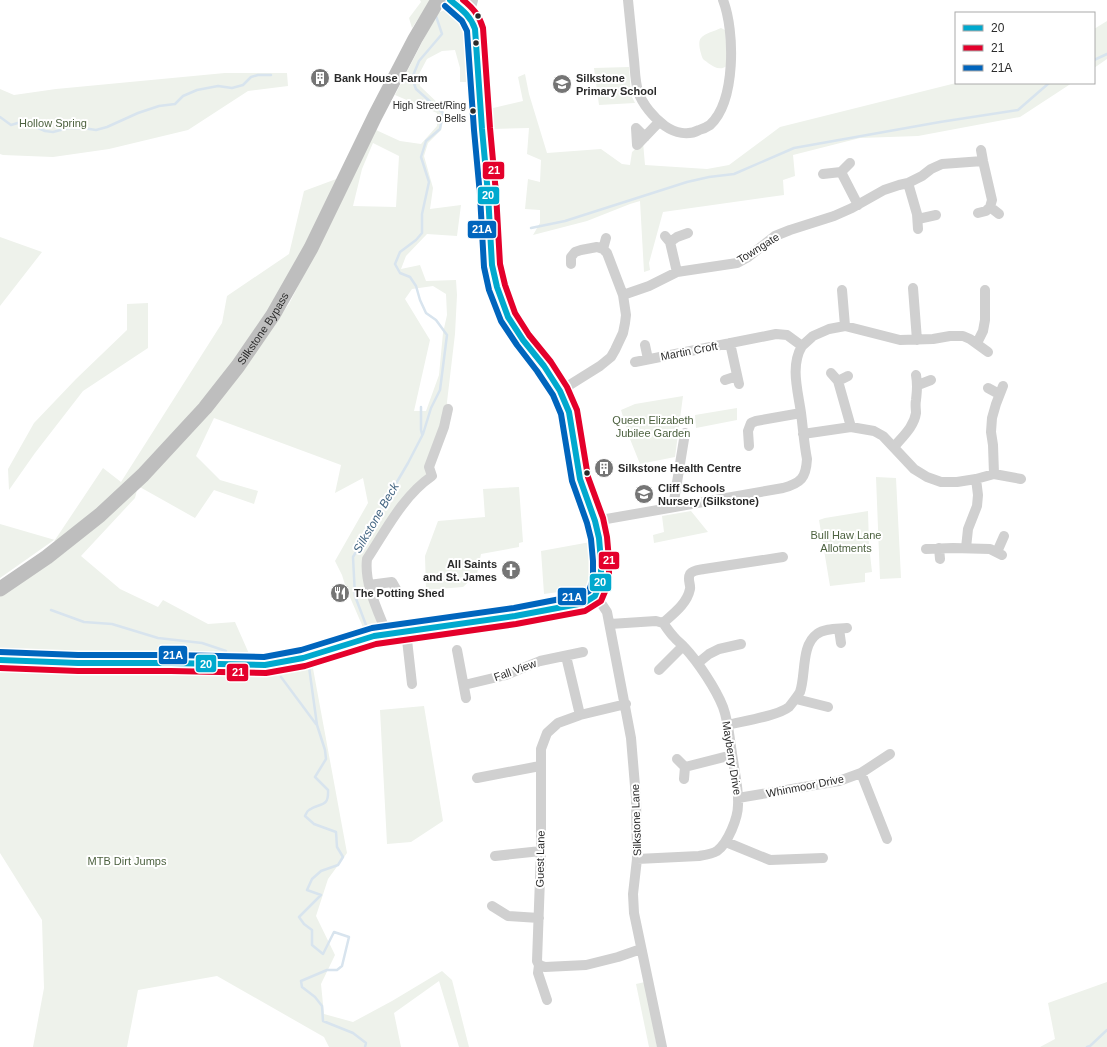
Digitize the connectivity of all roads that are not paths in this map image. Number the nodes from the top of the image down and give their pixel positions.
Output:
1 (438, 0) edge
2 (450, 0) edge
3 (473, 0) edge
4 (628, 0) edge
5 (723, 0) edge
6 (465, 12) junction
7 (659, 122) junction
8 (645, 137) dead end
9 (981, 150) dead end
10 (982, 161) junction
11 (850, 163) dead end
12 (841, 172) junction
13 (823, 174) dead end
14 (908, 183) junction
15 (858, 205) junction
16 (990, 207) junction
17 (978, 213) dead end
18 (999, 214) dead end
19 (936, 215) dead end
20 (918, 219) junction
21 (918, 229) dead end
22 (688, 233) dead end
23 (606, 238) dead end
24 (603, 248) junction
25 (568, 258) dead end
26 (677, 272) junction
27 (913, 288) dead end
28 (842, 290) dead end
29 (985, 290) dead end
30 (623, 295) junction
31 (844, 326) junction
32 (917, 340) junction
33 (730, 343) junction
34 (977, 343) junction
35 (645, 345) dead end
36 (802, 346) junction
37 (988, 352) dead end
38 (648, 359) junction
39 (635, 362) dead end
40 (848, 376) dead end
41 (725, 380) dead end
42 (931, 380) dead end
43 (988, 388) dead end
44 (560, 391) junction
45 (448, 409) dead end
46 (801, 413) junction
47 (851, 427) junction
48 (685, 433) dead end
49 (803, 434) junction
50 (749, 446) dead end
51 (894, 447) junction
52 (994, 474) junction
53 (976, 479) junction
54 (1021, 479) dead end
55 (673, 507) junction
56 (595, 521) junction
57 (1004, 536) dead end
58 (939, 548) junction
59 (966, 548) junction
60 (926, 549) dead end
61 (783, 557) dead end
62 (940, 559) dead end
63 (393, 583) dead end
64 (369, 585) junction
65 (0, 589) edge
66 (595, 596) junction
67 (663, 623) junction
68 (610, 624) junction
69 (406, 631) junction
70 (387, 634) junction
71 (841, 642) dead end
72 (683, 646) junction
73 (735, 649) dead end
74 (457, 650) dead end
75 (583, 652) dead end
76 (566, 656) junction
77 (0, 660) edge
78 (698, 663) junction
79 (659, 670) dead end
80 (412, 684) dead end
81 (464, 686) junction
82 (466, 698) dead end
83 (796, 700) junction
84 (626, 704) junction
85 (828, 707) dead end
86 (580, 715) junction
87 (727, 725) junction
88 (890, 754) dead end
89 (732, 756) junction
90 (677, 759) dead end
91 (540, 766) junction
92 (685, 767) junction
93 (861, 773) junction
94 (684, 779) dead end
95 (484, 780) dead end
96 (738, 798) junction
97 (882, 835) dead end
98 (726, 842) junction
99 (541, 851) junction
100 (818, 856) dead end
101 (501, 858) dead end
102 (637, 859) junction
103 (496, 912) dead end
104 (539, 918) junction
105 (641, 949) junction
106 (539, 965) junction
107 (548, 995) dead end
108 (662, 1047) edge

1 - 65 highway, Silkstone Bypass
2 - 6 street
3 - 6 street
4 - 7 street
5 - 7 street
6 - 44 street
7 - 8 street
9 - 10 street
10 - 14 street, Towngate
10 - 16 street
11 - 12 street
12 - 13 street
12 - 15 street
14 - 15 street, Towngate
14 - 20 street
15 - 26 street, Towngate
16 - 17 street
16 - 18 street
19 - 20 street
20 - 21 street
22 - 26 street
23 - 24 street
24 - 25 street
24 - 30 street
26 - 30 street, Towngate
27 - 32 street
28 - 31 street
29 - 34 street
30 - 44 street
31 - 32 street
31 - 36 street
32 - 34 street
33 - 36 street, Martin Croft
33 - 38 street, Martin Croft
33 - 41 street, Martin Croft
34 - 37 street
35 - 38 street, Martin Croft
36 - 46 street
38 - 39 street, Martin Croft
40 - 47 street
42 - 51 street
43 - 52 street
44 - 56 street
45 - 64 street
46 - 49 street
46 - 50 street
47 - 49 street
47 - 51 street
48 - 55 street
49 - 55 street
51 - 53 street
52 - 53 street
52 - 54 street
53 - 59 street
55 - 56 street
56 - 66 street
57 - 59 street
58 - 59 street
58 - 60 street
58 - 62 street
61 - 67 street
63 - 64 street
64 - 70 street
66 - 68 street, Silkstone Lane
66 - 69 street
67 - 68 street
67 - 72 street, Mayberry Drive
68 - 84 street, Silkstone Lane
69 - 70 street
69 - 80 street
70 - 77 street
71 - 83 street
72 - 78 street, Mayberry Drive
72 - 79 street
73 - 78 street
74 - 81 street
75 - 76 street, Fall View
76 - 81 street, Fall View
76 - 86 street
78 - 87 street, Mayberry Drive
81 - 82 street
83 - 85 street
83 - 87 street
84 - 86 street, Guest Lane
84 - 102 street, Silkstone Lane
86 - 91 street, Guest Lane
87 - 89 street, Mayberry Drive
88 - 93 street, Whinmoor Drive
89 - 92 street
89 - 96 street, Mayberry Drive
90 - 92 street
91 - 95 street
91 - 99 street, Guest Lane
92 - 94 street
93 - 96 street, Whinmoor Drive
93 - 97 street
96 - 98 street, Mayberry Drive
98 - 100 street
98 - 102 street
99 - 101 street
99 - 104 street, Guest Lane
102 - 105 street, Silkstone Lane
103 - 104 street
104 - 106 street, Guest Lane
105 - 106 street
105 - 108 street, Silkstone Lane
106 - 107 street, Guest Lane

